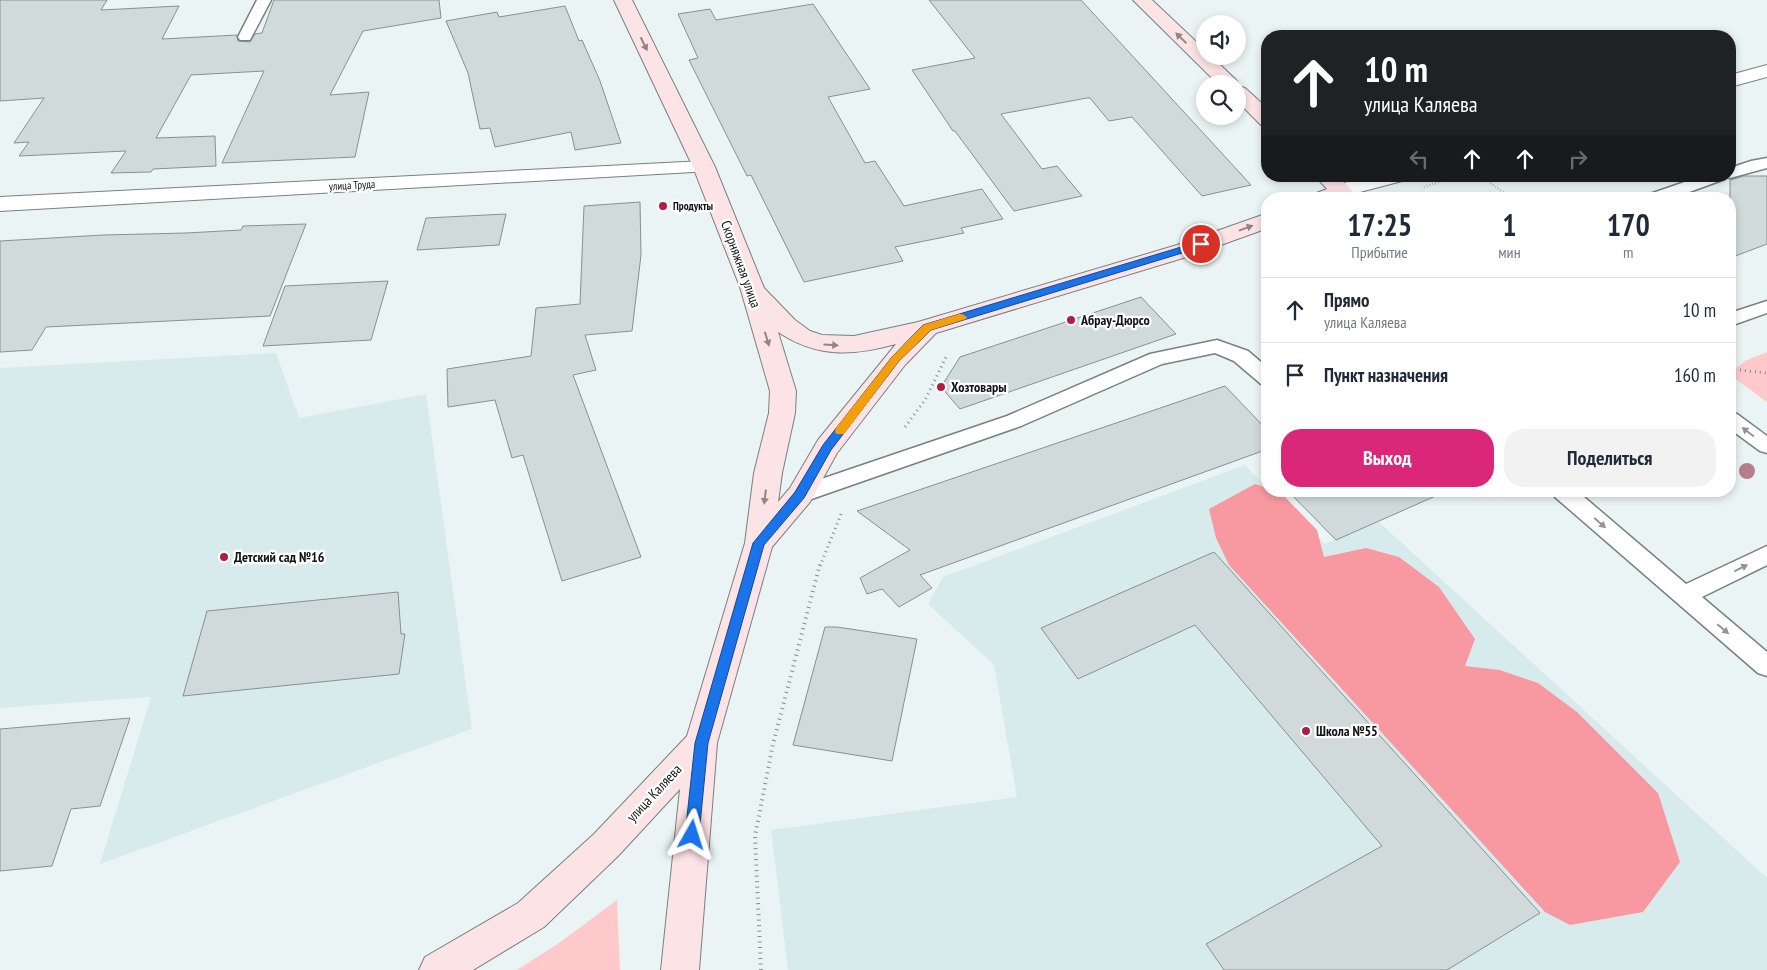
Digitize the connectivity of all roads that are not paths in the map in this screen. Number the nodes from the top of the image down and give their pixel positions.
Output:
1 (264, 0) edge
2 (623, 0) edge
3 (1142, 0) edge
4 (245, 37) dead end
5 (1767, 71) edge
6 (1220, 75) edge
7 (1736, 79) edge
8 (1246, 100) edge
9 (1261, 114) edge
10 (1767, 163) edge
11 (704, 167) junction
12 (1736, 171) edge
13 (1374, 182) edge
14 (1703, 182) edge
15 (1342, 192) edge
16 (1673, 192) edge
17 (0, 204) edge
18 (1261, 223) edge
19 (752, 287) junction
20 (1767, 307) edge
21 (1736, 318) edge
22 (927, 327) junction
23 (1261, 373) edge
24 (1736, 423) edge
25 (1767, 446) edge
26 (800, 495) junction
27 (1570, 497) edge
28 (759, 543) junction
29 (1767, 555) edge
30 (1684, 596) junction
31 (1767, 666) edge
32 (701, 743) junction
33 (438, 970) edge
34 (680, 970) edge

1 - 4 lane
2 -> 11 main road, Скорняжная улица
6 -> 3 main road
5 - 7 street
8 - 9 main road
10 - 12 lane
11 - 17 street, улица Труда
11 - 19 main road, Скорняжная улица
13 - 15 street
14 - 16 lane
22 -> 18 main road, улица Каляева
19 -> 22 main road, улица Каляева
19 -> 28 main road, Скорняжная улица
20 - 21 lane
22 - 26 main road, улица Каляева
23 - 26 lane
25 -> 24 lane
26 - 28 main road, улица Каляева
27 -> 30 lane
28 - 32 main road, улица Каляева
30 -> 29 lane
30 -> 31 lane
32 - 33 main road, улица Каляева
32 - 34 main road

